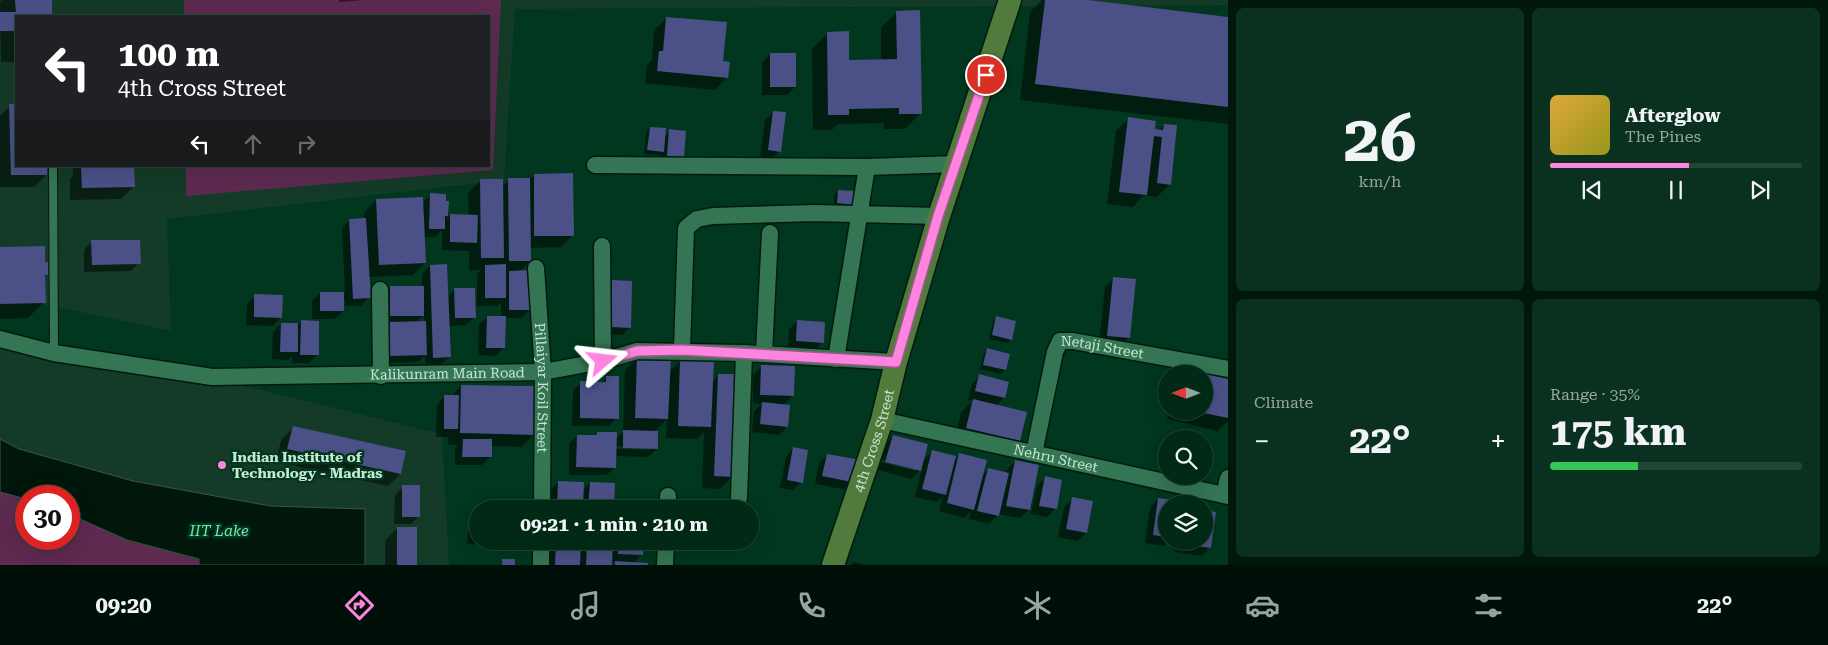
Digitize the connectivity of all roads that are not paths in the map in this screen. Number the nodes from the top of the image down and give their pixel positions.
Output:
1 (1010, 0) edge
2 (957, 164) junction
3 (595, 165) dead end
4 (53, 167) edge
5 (867, 167) junction
6 (860, 214) junction
7 (938, 216) junction
8 (770, 233) dead end
9 (602, 246) dead end
10 (536, 268) dead end
11 (380, 290) dead end
12 (0, 339) edge
13 (682, 350) junction
14 (744, 352) junction
15 (54, 353) junction
16 (764, 353) junction
17 (836, 359) junction
18 (603, 361) junction
19 (896, 362) junction
20 (1228, 368) edge
21 (543, 372) junction
22 (381, 376) junction
23 (882, 420) junction
24 (1034, 453) junction
25 (1228, 478) edge
26 (1226, 496) edge
27 (739, 498) dead end
28 (542, 500) edge
29 (541, 550) edge
30 (666, 550) edge
31 (541, 565) edge
32 (665, 565) edge
33 (832, 565) edge

1 - 2 street, 4th Cross Street
2 - 5 street
2 - 7 street, 4th Cross Street
3 - 5 street
4 - 15 lane
5 - 6 street
6 - 7 street
6 - 13 street
6 - 17 street
7 - 19 street, 4th Cross Street
8 - 16 street
9 - 18 street
10 - 21 street, Pillaiyar Koil Street
11 - 22 street
12 - 15 street, Kalikunram Main Road
13 - 14 street, Kalikunram Main Road
13 - 18 street, Kalikunram Main Road
14 - 16 street, Kalikunram Main Road
14 - 27 street
15 - 22 street, Kalikunram Main Road
16 - 17 street, Kalikunram Main Road
17 - 19 street, Kalikunram Main Road
18 - 21 street, Kalikunram Main Road
19 - 23 street, 4th Cross Street
20 - 24 street, Netaji Street
21 - 22 street, Kalikunram Main Road
21 - 28 street, Pillaiyar Koil Street
23 - 24 street, Nehru Street
23 - 33 street, 4th Cross Street
24 - 26 street, Nehru Street
25 - 26 street
29 - 31 street
30 - 32 street

